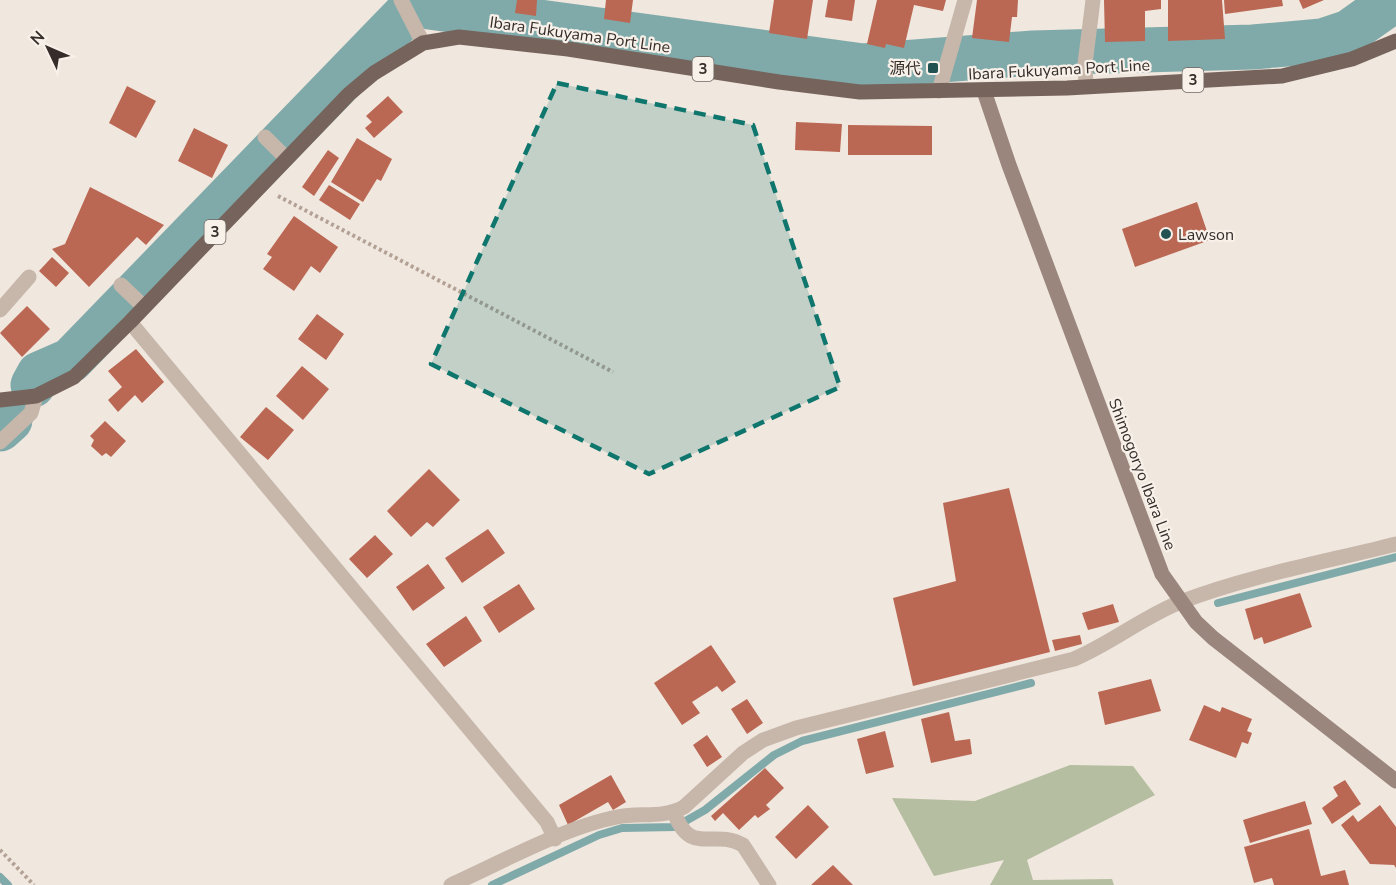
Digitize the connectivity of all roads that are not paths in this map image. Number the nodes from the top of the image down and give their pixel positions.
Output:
1 (401, 0) edge
2 (965, 0) edge
3 (1093, 0) edge
4 (1396, 41) edge
5 (423, 43) junction
6 (1086, 86) junction
7 (939, 91) junction
8 (984, 91) junction
9 (29, 276) dead end
10 (123, 287) dead end
11 (141, 304) junction
12 (0, 310) edge
13 (130, 322) junction
14 (36, 396) junction
15 (0, 400) edge
16 (0, 442) edge
17 (1396, 544) edge
18 (1181, 602) junction
19 (1396, 781) edge
20 (677, 820) junction
21 (555, 839) junction
22 (452, 885) edge
23 (769, 885) edge

1 - 5 street
2 - 7 street
3 - 6 street
4 - 6 main road, Ibara Fukuyama Port Line / 3
5 - 7 main road, Ibara Fukuyama Port Line / 3
5 - 11 main road, Ibara Fukuyama Port Line / 3
6 - 8 main road, Ibara Fukuyama Port Line / 3
7 - 8 main road, Ibara Fukuyama Port Line / 3
8 - 18 main road, Shimogoryo Ibara Line
9 - 12 street
10 - 11 street
11 - 13 main road, Ibara Fukuyama Port Line / 3
13 - 14 main road, Ibara Fukuyama Port Line / 3
13 - 21 street
14 - 15 main road, Ibara Fukuyama Port Line / 3
14 - 16 street
17 - 18 street
18 - 19 main road, Shimogoryo Ibara Line
18 - 20 street
20 - 21 street
20 - 23 street
21 - 22 street

